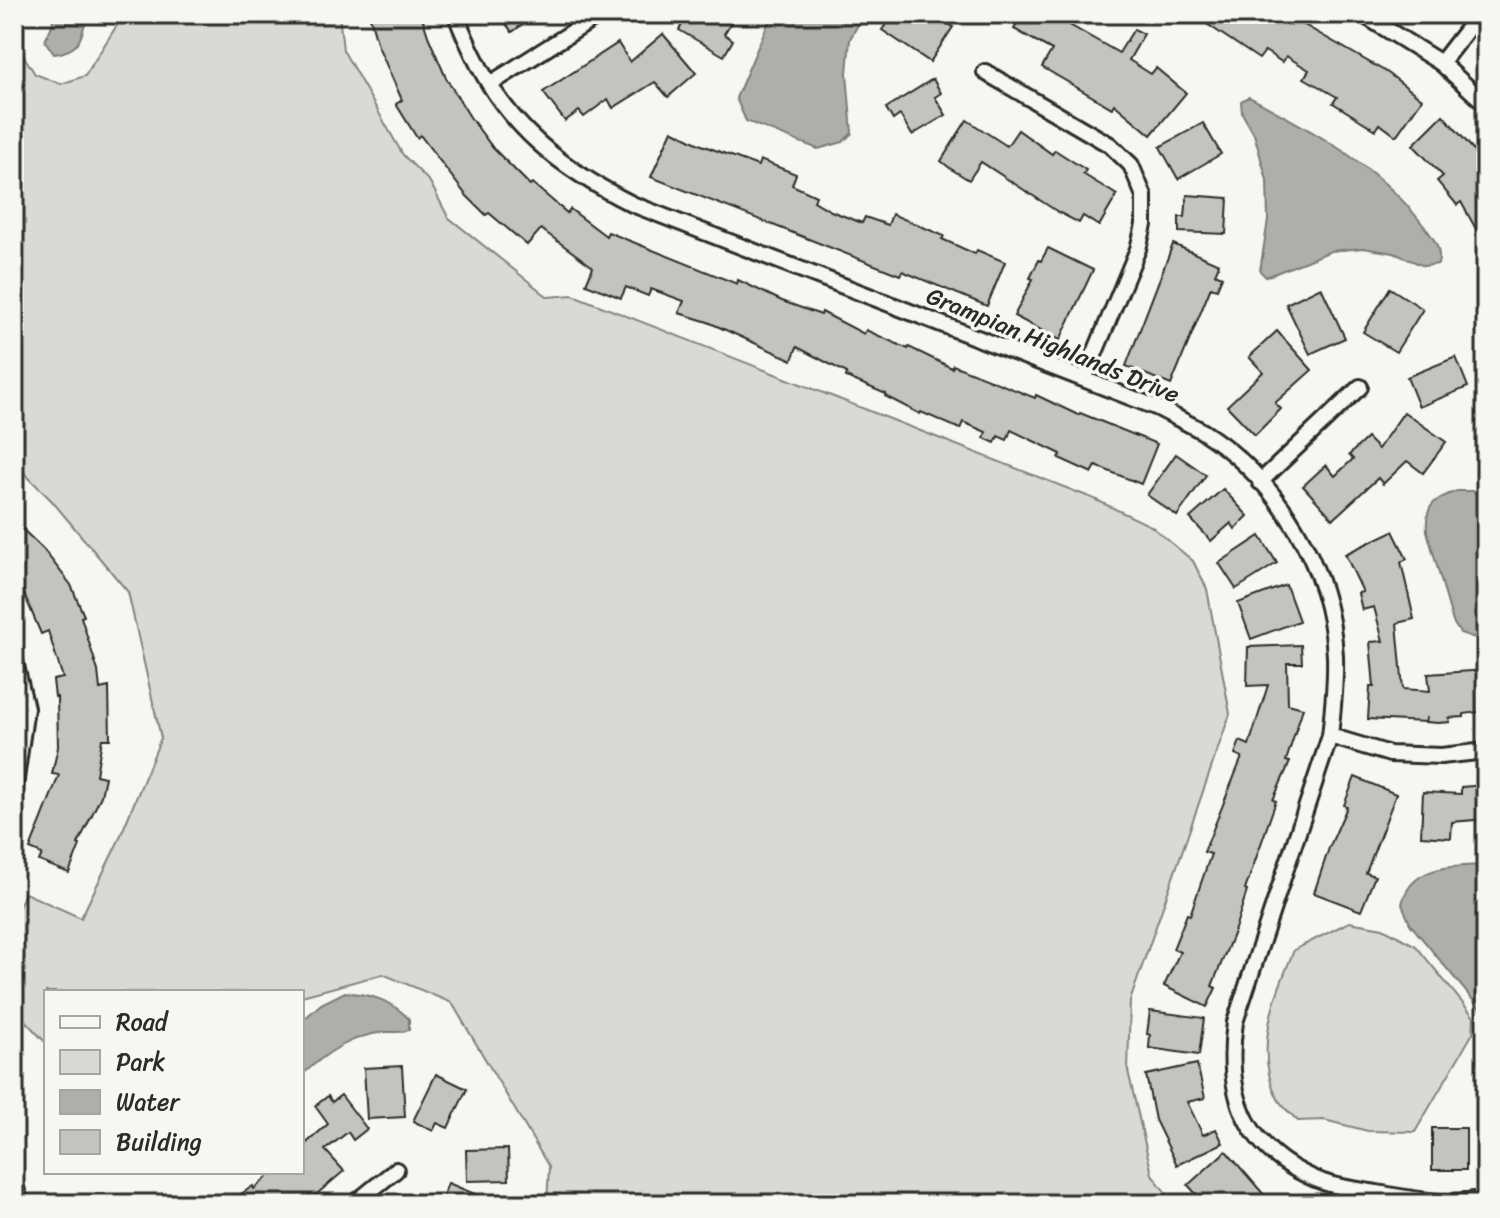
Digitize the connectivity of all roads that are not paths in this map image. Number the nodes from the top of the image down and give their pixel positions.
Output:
1 (456, 14) edge
2 (601, 14) edge
3 (1362, 14) edge
4 (1479, 14) edge
5 (1441, 63) junction
6 (985, 72) dead end
7 (490, 84) junction
8 (1486, 104) edge
9 (1084, 379) junction
10 (1360, 387) dead end
11 (1260, 482) junction
12 (14, 657) edge
13 (1330, 736) junction
14 (1486, 751) edge
15 (14, 793) edge
16 (396, 1170) dead end
17 (1486, 1198) edge
18 (354, 1204) edge

1 - 7 street, Grampian Highlands Drive
2 - 7 street
3 - 5 street
4 - 5 street
5 - 8 street
6 - 9 street
7 - 9 street, Grampian Highlands Drive
9 - 11 street, Grampian Highlands Drive
10 - 11 street
11 - 13 street, Grampian Highlands Drive
12 - 15 street
13 - 14 street
13 - 17 street, Grampian Highlands Drive
16 - 18 street

